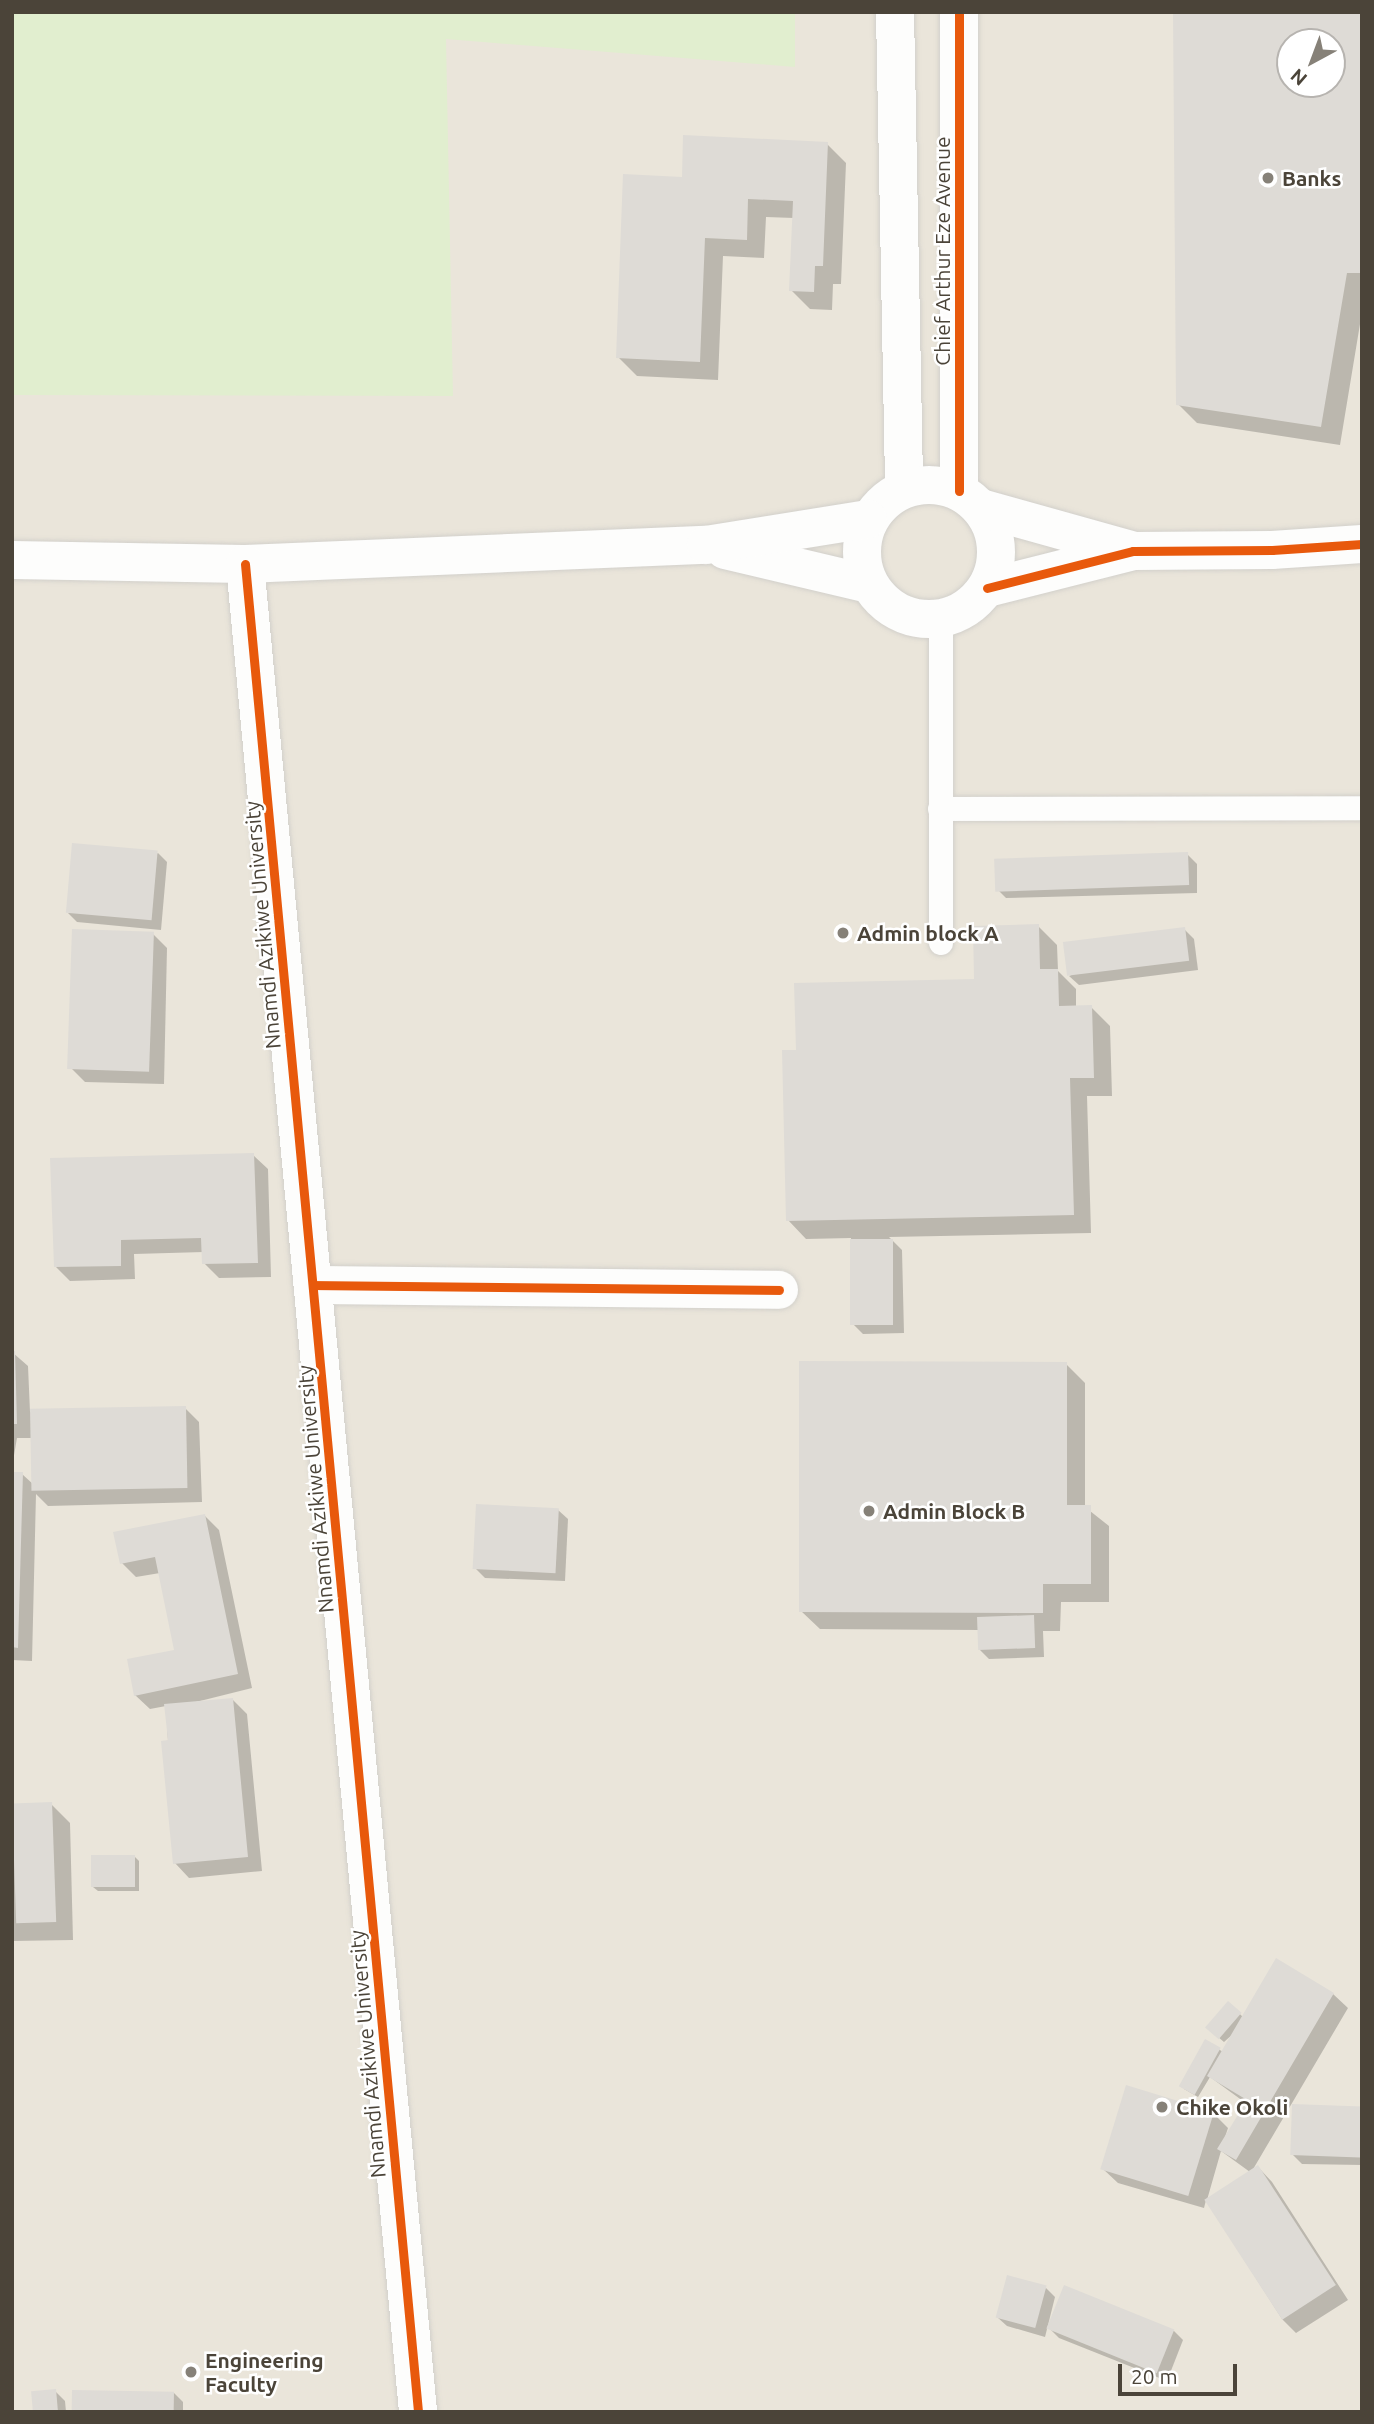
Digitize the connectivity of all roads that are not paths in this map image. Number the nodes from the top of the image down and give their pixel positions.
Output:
1 (895, 12) edge
2 (959, 12) edge
3 (904, 488) junction
4 (970, 499) junction
5 (868, 519) junction
6 (1362, 544) edge
7 (706, 545) junction
8 (1133, 551) junction
9 (12, 560) edge
10 (246, 564) junction
11 (869, 584) junction
12 (987, 588) junction
13 (941, 620) junction
14 (940, 808) junction
15 (1362, 808) edge
16 (941, 943) dead end
17 (313, 1285) junction
18 (779, 1290) dead end
19 (418, 2412) edge

1 - 3 street, Chief Arthur Eze Avenue
2 - 4 street, Chief Arthur Eze Avenue
3 - 4 street
3 - 5 street
4 - 8 street
4 - 12 street
5 - 7 street
5 - 11 street
6 - 8 street
7 - 10 street
7 - 11 street
8 - 12 street
9 - 10 street
10 - 17 street, Nnamdi Azikiwe University
11 - 13 street
12 - 13 street
13 - 14 lane
14 - 15 lane
14 - 16 lane
17 - 18 street
17 - 19 street, Nnamdi Azikiwe University

